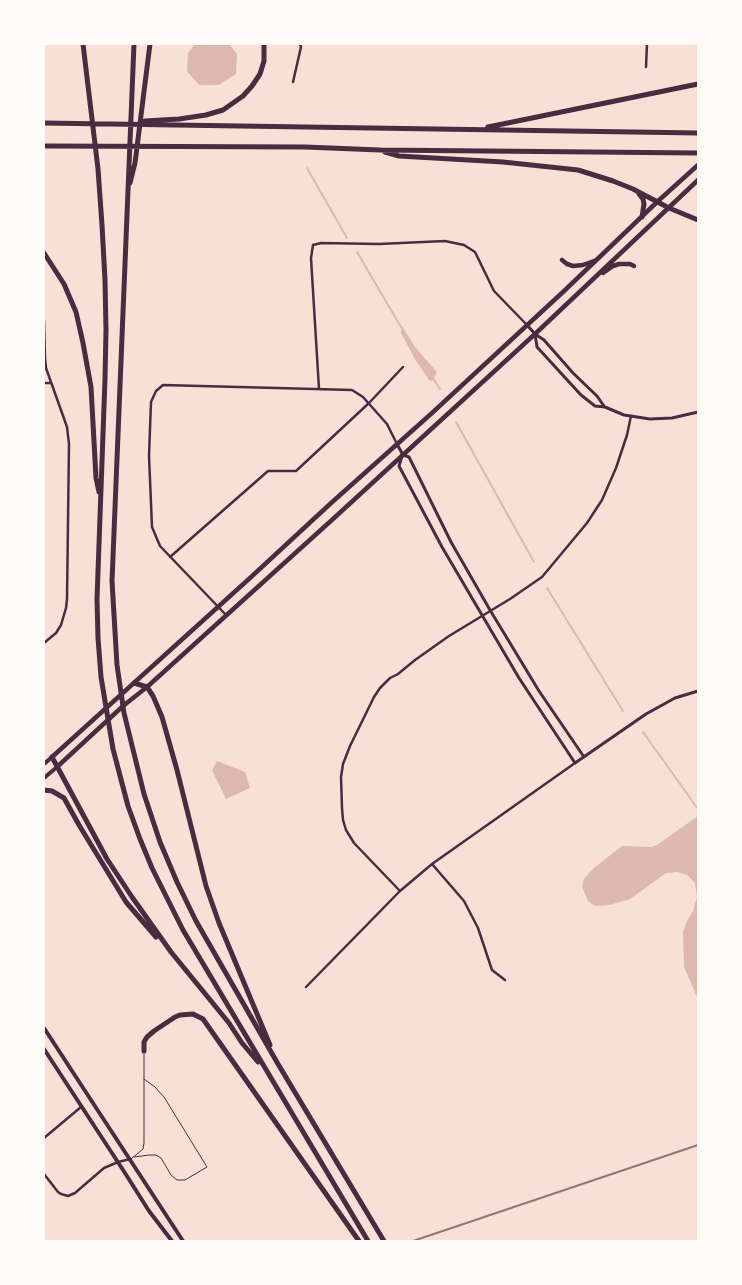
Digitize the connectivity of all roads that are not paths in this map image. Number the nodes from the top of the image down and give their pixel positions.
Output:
1 (83, 44) edge
2 (134, 44) edge
3 (150, 44) edge
4 (264, 44) edge
5 (300, 44) edge
6 (647, 44) edge
7 (646, 67) dead end
8 (293, 82) dead end
9 (698, 84) edge
10 (44, 123) edge
11 (100, 123) junction
12 (479, 129) junction
13 (698, 133) edge
14 (44, 146) edge
15 (380, 150) junction
16 (698, 153) edge
17 (132, 163) junction
18 (698, 165) edge
19 (698, 180) edge
20 (633, 189) junction
21 (657, 202) junction
22 (669, 208) junction
23 (642, 217) junction
24 (698, 220) edge
25 (44, 253) edge
26 (601, 256) junction
27 (562, 260) dead end
28 (634, 266) dead end
29 (586, 286) junction
30 (44, 320) edge
31 (527, 325) junction
32 (535, 334) junction
33 (403, 367) dead end
34 (44, 383) edge
35 (50, 383) junction
36 (319, 389) junction
37 (369, 403) junction
38 (605, 407) junction
39 (698, 412) edge
40 (631, 416) junction
41 (397, 444) junction
42 (402, 455) junction
43 (100, 501) junction
44 (170, 557) junction
45 (218, 607) junction
46 (490, 610) junction
47 (226, 615) junction
48 (481, 616) junction
49 (44, 643) edge
50 (134, 683) junction
51 (147, 687) junction
52 (698, 691) edge
53 (52, 757) junction
54 (584, 757) junction
55 (575, 763) junction
56 (44, 764) edge
57 (57, 767) junction
58 (44, 778) edge
59 (44, 790) edge
60 (432, 864) junction
61 (400, 891) junction
62 (171, 952) junction
63 (505, 980) dead end
64 (306, 987) dead end
65 (44, 1028) edge
66 (44, 1049) edge
67 (144, 1051) joint
68 (278, 1064) junction
69 (267, 1072) junction
70 (144, 1079) junction
71 (81, 1106) junction
72 (44, 1138) edge
73 (132, 1158) junction
74 (118, 1162) junction
75 (44, 1174) edge
76 (172, 1241) edge
77 (183, 1241) edge
78 (359, 1241) edge
79 (368, 1241) edge
80 (384, 1241) edge

1 - 43 highway
2 - 17 highway
3 - 17 highway
4 - 11 highway
5 - 8 street
6 - 7 street
9 - 12 highway
10 - 11 highway
11 - 12 highway
12 - 13 highway
14 - 15 highway
15 - 16 highway
15 - 20 highway
17 - 68 highway
18 - 21 main road
19 - 22 main road
20 - 21 highway
20 - 23 highway
21 - 22 highway
21 - 23 main road
22 - 24 highway
22 - 29 main road
23 - 26 main road
25 - 43 highway
26 - 27 main road
26 - 31 main road
28 - 29 main road
29 - 32 main road
30 - 35 street
31 - 32 street
31 - 36 street
31 - 41 main road
32 - 38 street
32 - 38 street
32 - 42 main road
33 - 37 street
34 - 35 street
35 - 49 street
36 - 37 street
36 - 44 street
37 - 41 street
37 - 44 street
38 - 40 street
39 - 40 street
40 - 46 street
41 - 42 street
41 - 45 main road
42 - 46 street
42 - 47 main road
42 - 48 street
43 - 69 highway
44 - 45 street
45 - 47 street
45 - 50 main road
46 - 48 street
46 - 54 street
47 - 51 main road
48 - 55 street
48 - 61 street
50 - 51 highway
50 - 53 main road
51 - 57 main road
51 - 68 highway
52 - 54 street
53 - 56 main road
53 - 57 highway
54 - 55 street
55 - 60 street
57 - 58 main road
57 - 62 highway
59 - 62 highway
60 - 61 street
60 - 63 street
61 - 64 street
62 - 69 highway
65 - 73 main road
66 - 71 main road
67 - 70 lane
67 - 78 highway
68 - 80 highway
69 - 79 highway
70 - 73 lane
70 - 73 lane
71 - 72 street
71 - 74 main road
73 - 74 street
73 - 77 main road
74 - 75 street
74 - 76 main road

